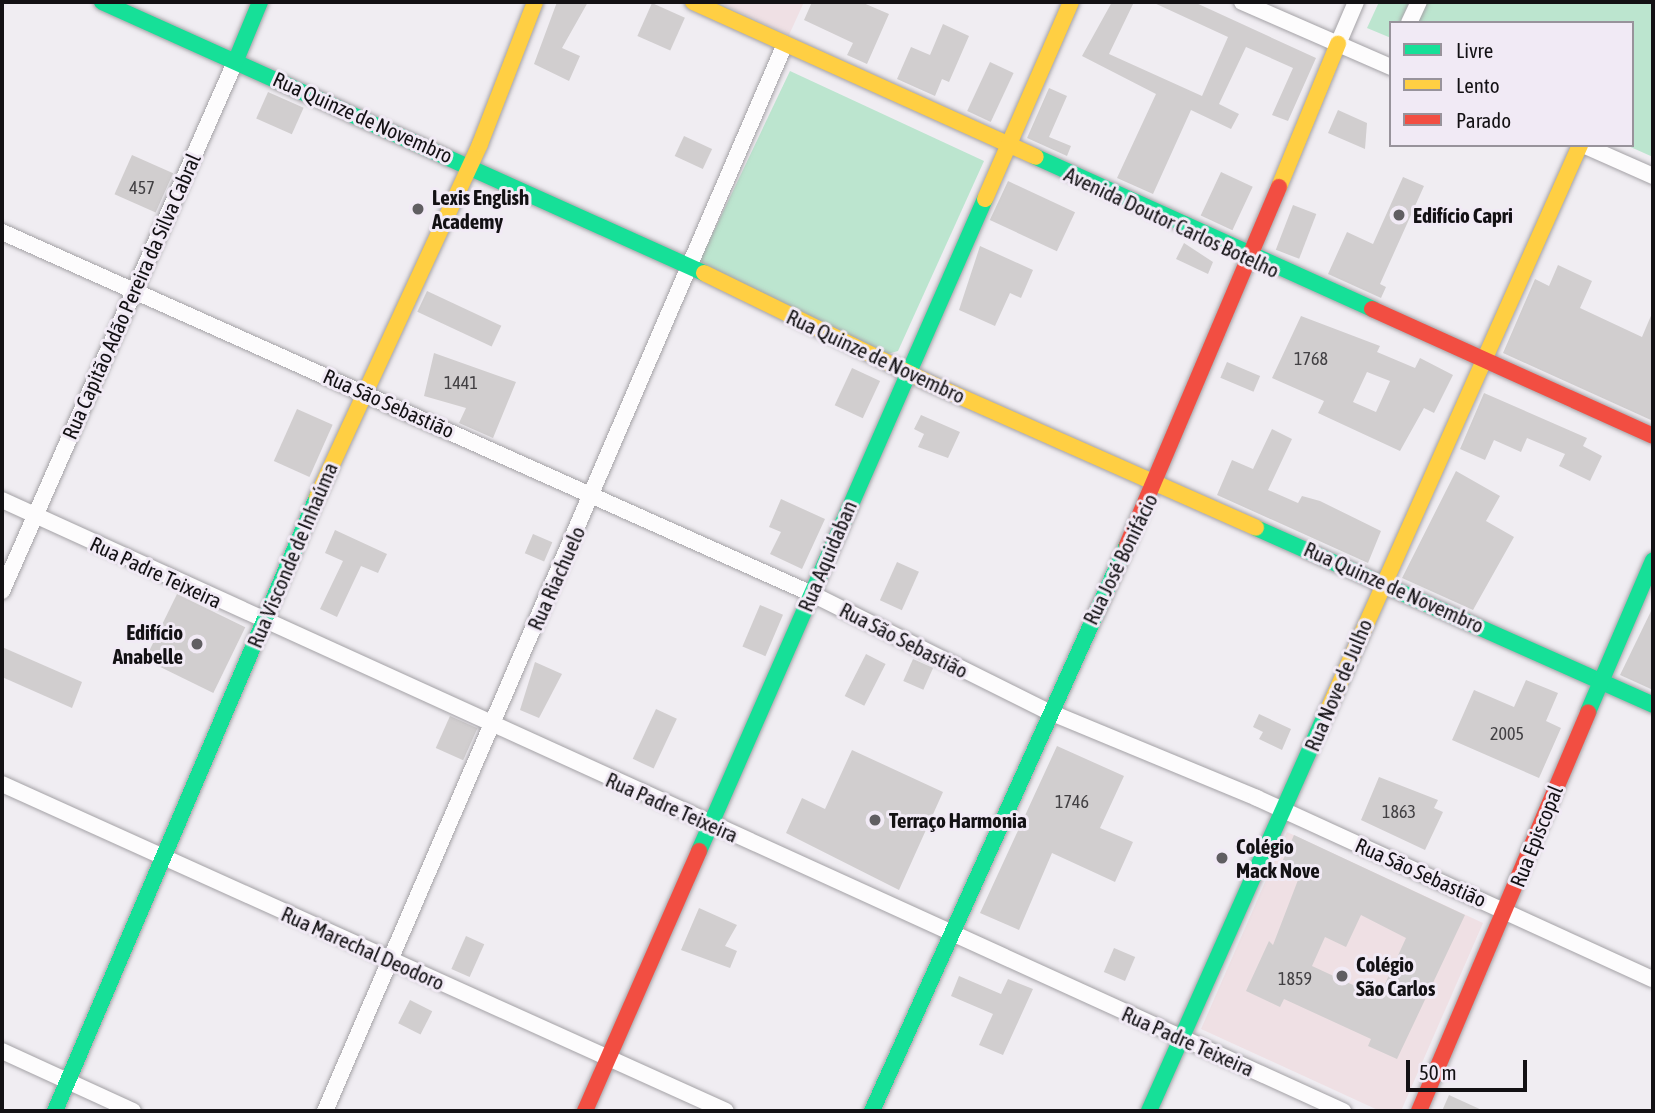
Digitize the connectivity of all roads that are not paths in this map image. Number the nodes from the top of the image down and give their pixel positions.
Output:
1 (103, 2) edge
2 (260, 2) edge
3 (535, 2) edge
4 (693, 2) edge
5 (1071, 2) edge
6 (1242, 2) edge
7 (1356, 2) edge
8 (1419, 2) edge
9 (1410, 21) edge
10 (785, 44) junction
11 (1338, 44) junction
12 (236, 61) junction
13 (1389, 66) edge
14 (1005, 145) junction
15 (1581, 147) edge
16 (1587, 147) edge
17 (470, 165) junction
18 (1653, 176) edge
19 (2, 232) edge
20 (1253, 260) junction
21 (690, 266) junction
22 (133, 290) junction
23 (1480, 363) junction
24 (904, 372) junction
25 (363, 391) junction
26 (1653, 436) edge
27 (1157, 483) junction
28 (593, 496) junction
29 (2, 500) edge
30 (35, 515) junction
31 (1653, 560) edge
32 (1382, 582) junction
33 (2, 591) edge
34 (812, 594) junction
35 (263, 621) junction
36 (1601, 679) junction
37 (1653, 705) edge
38 (1047, 711) junction
39 (489, 726) junction
40 (2, 784) edge
41 (1284, 810) junction
42 (709, 824) junction
43 (163, 858) junction
44 (1505, 911) junction
45 (956, 936) junction
46 (391, 961) junction
47 (1653, 979) edge
48 (1182, 1038) junction
49 (2, 1051) edge
50 (607, 1056) junction
51 (68, 1082) junction
52 (55, 1111) edge
53 (133, 1111) edge
54 (325, 1111) edge
55 (585, 1111) edge
56 (726, 1111) edge
57 (872, 1111) edge
58 (1150, 1111) edge
59 (1343, 1111) edge
60 (1419, 1111) edge

1 - 12 main road, Rua Quinze de Novembro
2 - 12 main road, Rua Capitão Adão Pereira da Silva Cabral
3 - 17 main road, Rua Visconde de Inhaúma
4 - 10 main road, Avenida Doutor Carlos Botelho
5 - 14 main road, Rua Aquidaban
6 - 11 street
7 - 11 street, Rua José Bonifácio
8 - 9 street
10 - 14 main road, Avenida Doutor Carlos Botelho
10 - 21 street, Rua Riachuelo
11 - 13 street
11 - 20 main road, Rua José Bonifácio
12 - 17 main road, Rua Quinze de Novembro
12 - 22 street, Rua Capitão Adão Pereira da Silva Cabral
14 - 20 main road, Avenida Doutor Carlos Botelho
14 - 24 main road, Rua Aquidaban
15 - 23 main road, Rua Nove de Julho
16 - 18 street
17 - 21 main road, Rua Quinze de Novembro
17 - 25 main road, Rua Visconde de Inhaúma
19 - 22 street, Rua São Sebastião
20 - 23 main road, Avenida Doutor Carlos Botelho
20 - 27 main road, Rua José Bonifácio
21 - 24 main road, Rua Quinze de Novembro
21 - 28 street, Rua Riachuelo
22 - 25 street, Rua São Sebastião
22 - 30 street, Rua Capitão Adão Pereira da Silva Cabral
23 - 26 main road, Avenida Doutor Carlos Botelho
23 - 32 main road, Rua Nove de Julho
24 - 27 main road, Rua Quinze de Novembro
24 - 34 main road, Rua Aquidaban
25 - 28 street, Rua São Sebastião
25 - 35 main road, Rua Visconde de Inhaúma
27 - 32 main road, Rua Quinze de Novembro
27 - 38 main road, Rua José Bonifácio
28 - 34 street, Rua São Sebastião
28 - 39 street, Rua Riachuelo
29 - 30 street, Rua Padre Teixeira
30 - 33 street, Rua Capitão Adão Pereira da Silva Cabral
30 - 35 street, Rua Padre Teixeira
31 - 36 main road, Rua Episcopal
32 - 36 main road, Rua Quinze de Novembro
32 - 41 main road, Rua Nove de Julho
34 - 38 street, Rua São Sebastião
34 - 42 main road, Rua Aquidaban
35 - 39 street, Rua Padre Teixeira
35 - 43 main road, Rua Visconde de Inhaúma
36 - 37 main road, Rua Quinze de Novembro
36 - 44 main road, Rua Episcopal
38 - 41 street, Rua São Sebastião
38 - 45 main road, Rua José Bonifácio
39 - 42 street, Rua Padre Teixeira
39 - 46 street, Rua Riachuelo
40 - 43 street, Rua Marechal Deodoro
41 - 44 street, Rua São Sebastião
41 - 48 main road, Rua Nove de Julho
42 - 45 street, Rua Padre Teixeira
42 - 50 main road, Rua Aquidaban
43 - 46 street, Rua Marechal Deodoro
43 - 51 main road, Rua Visconde de Inhaúma
44 - 47 street, Rua São Sebastião
44 - 60 main road, Rua Episcopal
45 - 48 street, Rua Padre Teixeira
45 - 57 main road, Rua José Bonifácio
46 - 50 street, Rua Marechal Deodoro
46 - 54 street, Rua Riachuelo
48 - 58 main road, Rua Nove de Julho
48 - 59 street, Rua Padre Teixeira
49 - 51 street
50 - 55 main road, Rua Aquidaban
50 - 56 street, Rua Marechal Deodoro
51 - 52 main road, Rua Visconde de Inhaúma
51 - 53 street

